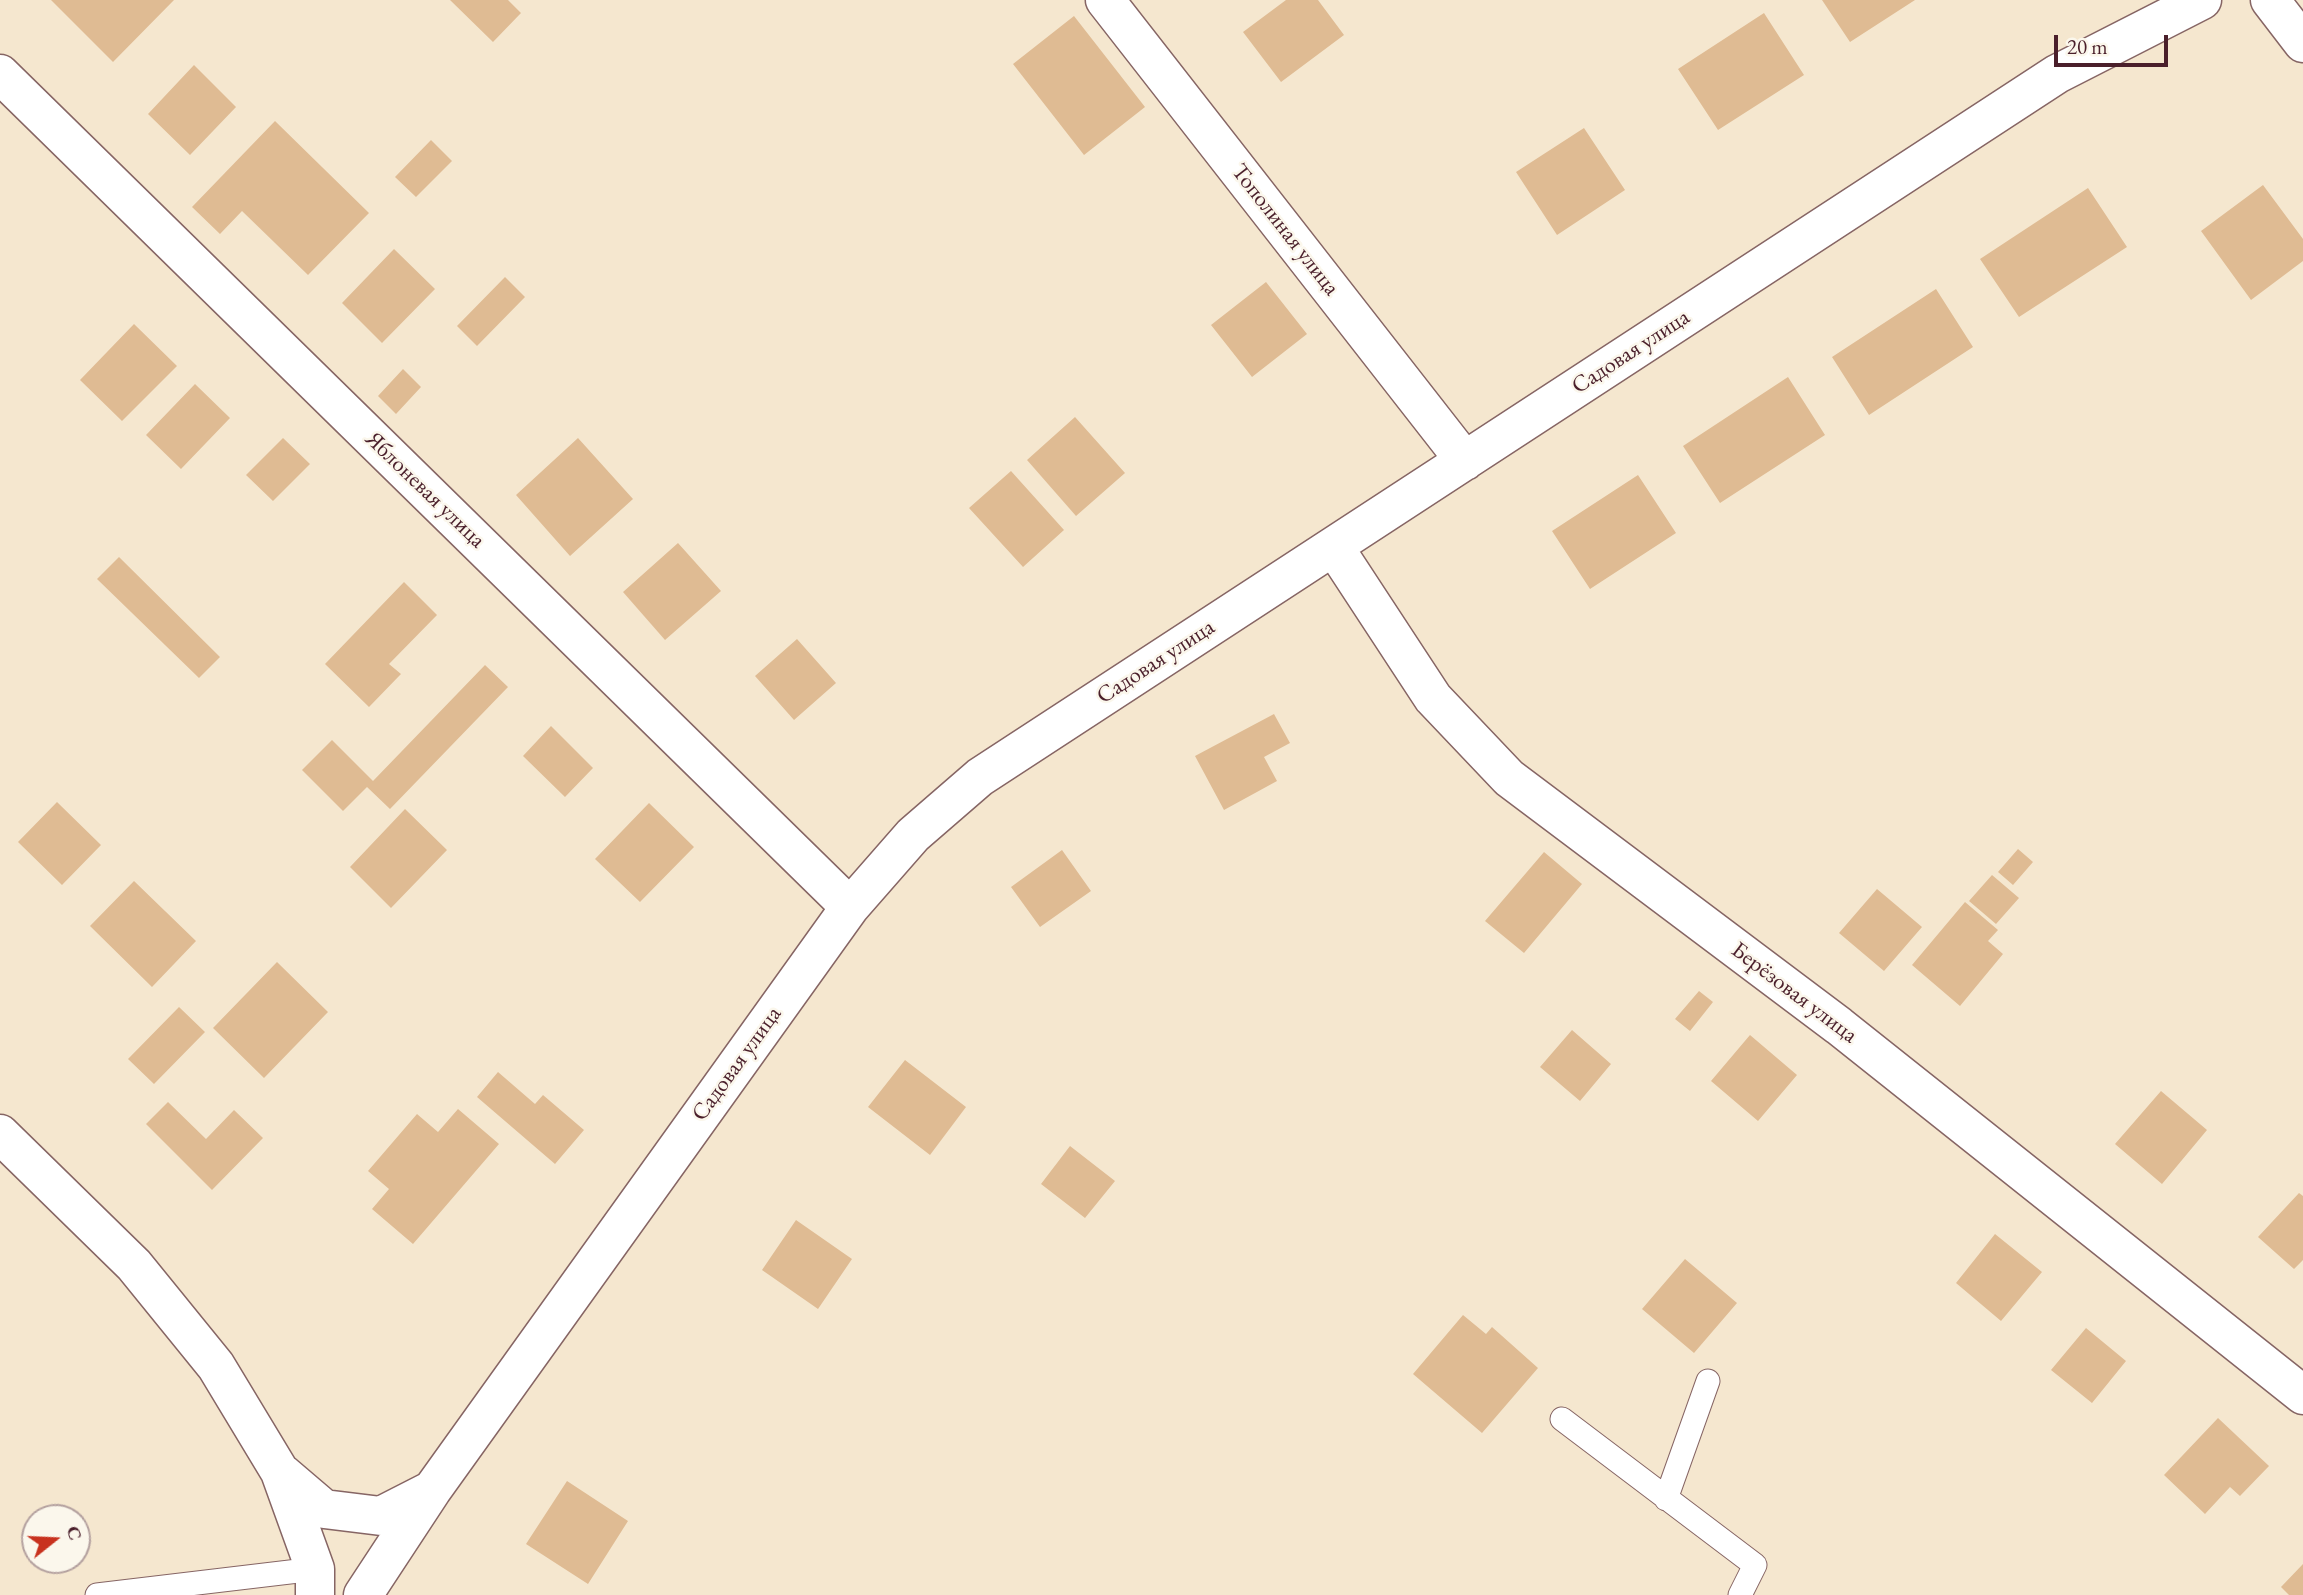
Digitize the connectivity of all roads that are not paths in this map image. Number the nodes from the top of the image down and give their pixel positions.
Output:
1 (1105, 0) edge
2 (2202, 0) edge
3 (2270, 0) edge
4 (2303, 43) edge
5 (0, 74) edge
6 (1465, 461) junction
7 (1334, 547) junction
8 (850, 907) junction
9 (0, 1134) edge
10 (1709, 1381) dead end
11 (2303, 1395) edge
12 (1562, 1419) dead end
13 (281, 1472) junction
14 (432, 1490) junction
15 (1666, 1499) junction
16 (315, 1582) edge
17 (97, 1595) edge
18 (363, 1595) edge
19 (1740, 1595) edge

1 - 6 street, Тополиная улица
2 - 6 street, Садовая улица
3 - 4 street
5 - 8 street, Яблоневая улица
6 - 7 street, Садовая улица
7 - 8 street, Садовая улица
7 - 11 street, Берёзовая улица
8 - 14 street, Садовая улица
9 - 13 street
10 - 15 lane
12 - 15 lane
13 - 14 street
13 - 16 street
14 - 18 street, Садовая улица
15 - 19 lane
16 - 17 lane

